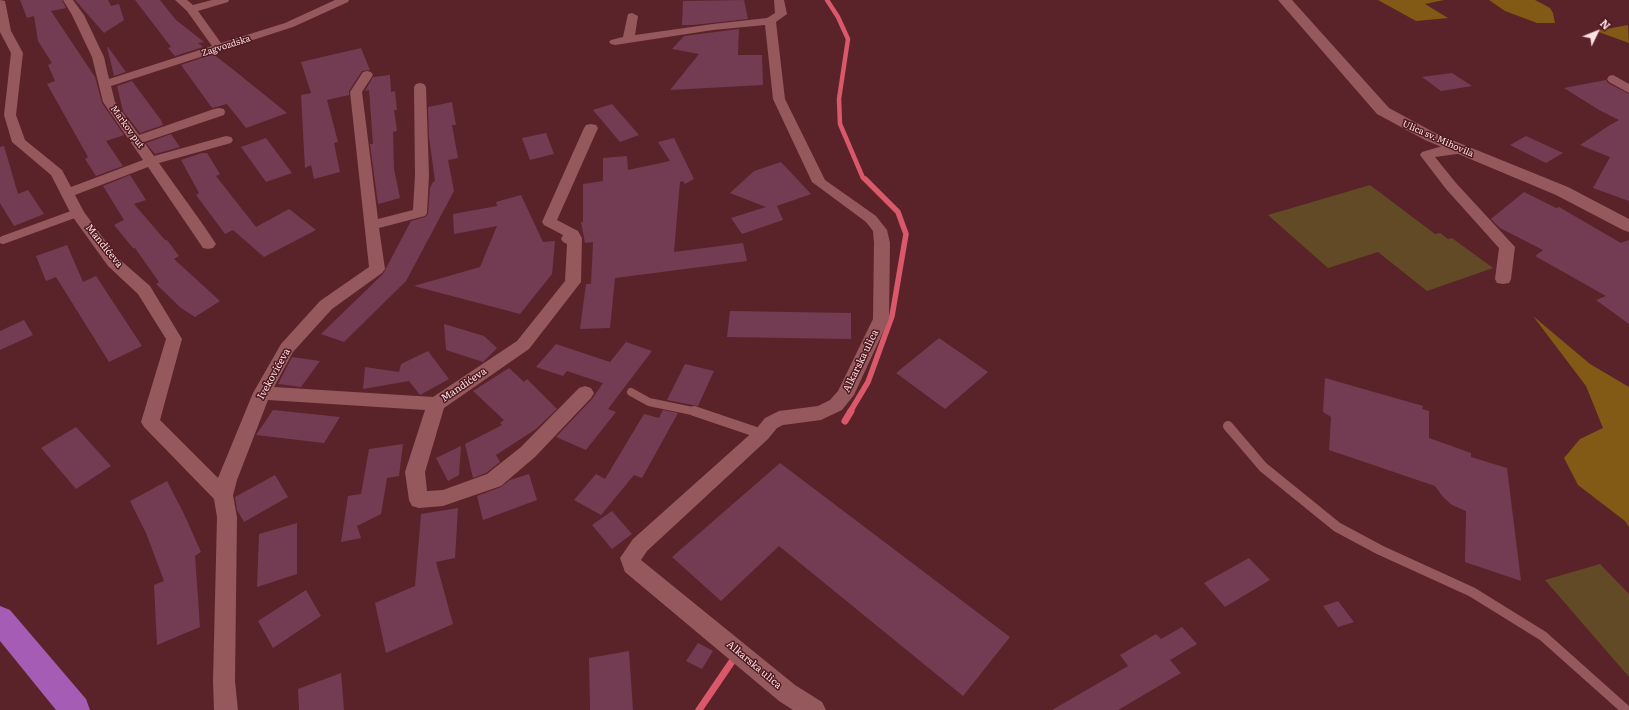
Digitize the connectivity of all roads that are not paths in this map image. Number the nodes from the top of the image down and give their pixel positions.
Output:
1 (68, 0) edge
2 (180, 0) edge
3 (224, 0) edge
4 (344, 0) edge
5 (779, 0) edge
6 (1284, 0) edge
7 (0, 1) edge
8 (191, 9) junction
9 (632, 16) dead end
10 (770, 21) junction
11 (629, 39) junction
12 (614, 42) dead end
13 (219, 48) junction
14 (367, 75) dead end
15 (1613, 78) dead end
16 (105, 84) junction
17 (420, 87) dead end
18 (1629, 89) edge
19 (219, 112) dead end
20 (591, 128) dead end
21 (136, 140) junction
22 (226, 140) dead end
23 (1459, 150) junction
24 (152, 161) junction
25 (67, 193) junction
26 (77, 213) junction
27 (371, 225) junction
28 (1629, 226) edge
29 (3, 240) dead end
30 (208, 244) dead end
31 (1503, 279) dead end
32 (632, 392) dead end
33 (262, 393) junction
34 (585, 393) dead end
35 (436, 404) junction
36 (1228, 426) dead end
37 (762, 434) junction
38 (222, 495) junction
39 (0, 619) edge
40 (75, 710) edge
41 (226, 710) edge
42 (814, 710) edge
43 (1626, 710) edge

1 - 16 street, Markov put
2 - 8 street
3 - 8 street
4 - 13 street, Zagvozdska
5 - 10 street
6 - 23 street, Ulica sv. Mihovila
7 - 25 street, Mandićeva
8 - 13 street
9 - 11 street
10 - 11 street
10 - 37 street, Alkarska ulica
11 - 12 street
13 - 16 street, Zagvozdska
14 - 27 street, Ivekovićeva
15 - 18 street
16 - 21 street, Markov put
17 - 27 street
19 - 21 street
20 - 35 street, Mandićeva
21 - 24 street, Markov put
22 - 24 street
23 - 28 street, Ulica sv. Mihovila
23 - 31 street
24 - 25 street
24 - 30 street, Markov put
25 - 26 street, Mandićeva
26 - 29 lane
26 - 38 street, Mandićeva
27 - 33 street, Ivekovićeva
32 - 37 lane
33 - 35 street, Mandićeva
33 - 38 street, Ivekovićeva
34 - 35 street
36 - 43 lane
37 - 42 street, Alkarska ulica
38 - 41 street
39 - 40 highway

